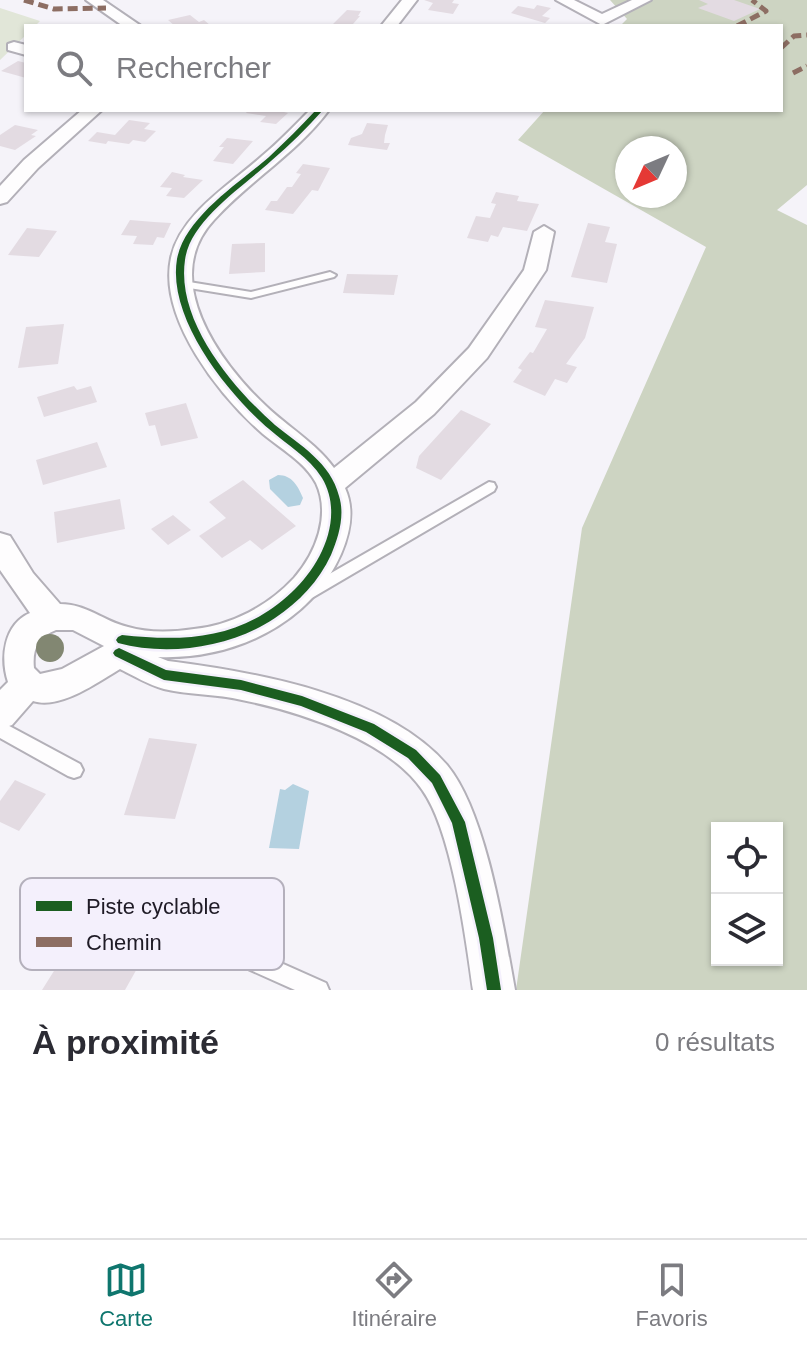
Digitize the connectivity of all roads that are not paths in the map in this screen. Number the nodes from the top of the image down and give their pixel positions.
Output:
1 (93, 0) edge
2 (410, 0) edge
3 (563, 0) edge
4 (644, 0) edge
5 (130, 24) edge
6 (391, 24) edge
7 (91, 112) edge
8 (318, 112) edge
9 (0, 162) edge
10 (31, 164) junction
11 (0, 198) edge
12 (544, 232) dead end
13 (330, 275) dead end
14 (183, 284) junction
15 (331, 485) junction
16 (489, 487) dead end
17 (0, 544) edge
18 (284, 606) junction
19 (53, 618) junction
20 (120, 647) junction
21 (25, 686) junction
22 (0, 714) edge
23 (0, 729) edge
24 (74, 770) dead end
25 (274, 970) edge
26 (319, 990) edge
27 (494, 990) edge

1 - 5 street
2 - 6 street
3 - 4 street
7 - 10 street
8 - 14 street
9 - 10 street
10 - 11 street
12 - 15 street
13 - 14 lane
14 - 15 street
15 - 18 street
16 - 18 lane
17 - 19 street
18 - 20 street
19 - 20 street
19 - 21 street
20 - 21 street
20 - 27 street
21 - 22 street
23 - 24 lane
25 - 26 lane

